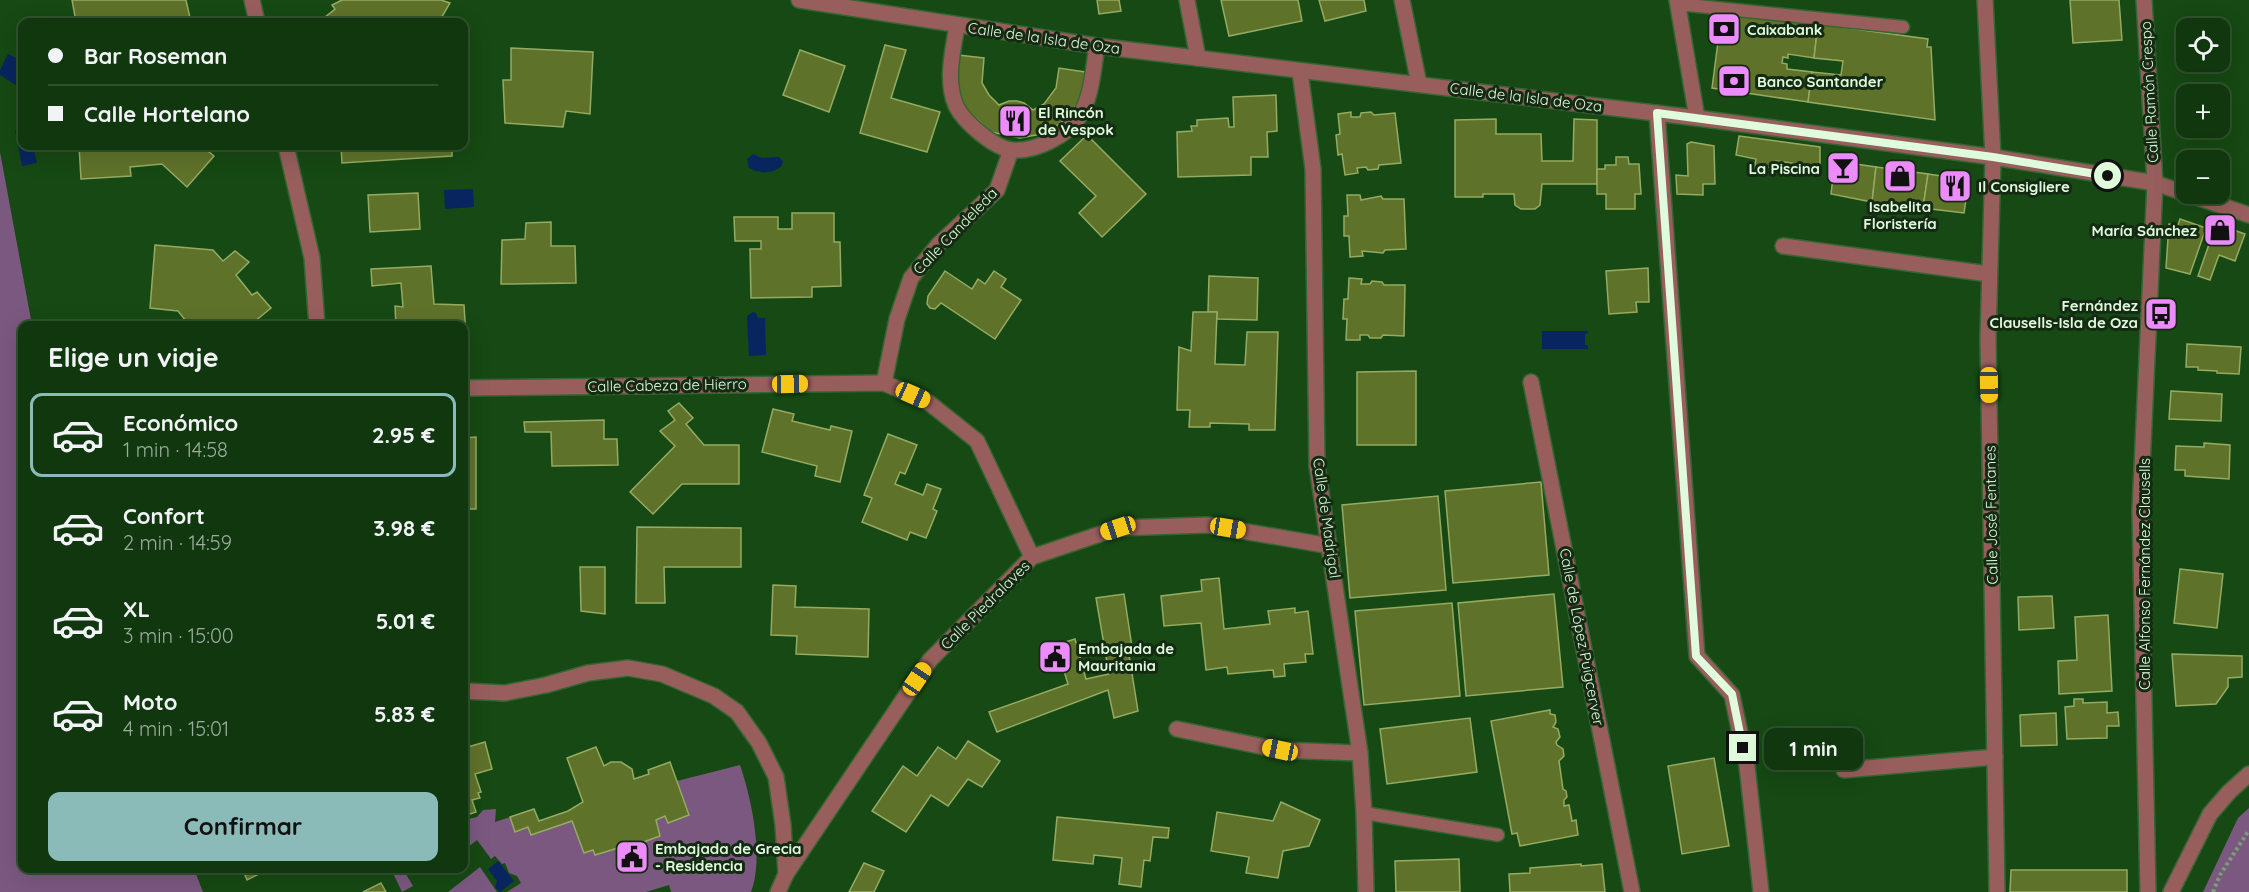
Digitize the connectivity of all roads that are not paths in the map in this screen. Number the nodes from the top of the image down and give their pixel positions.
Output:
1 (252, 0) edge
2 (799, 0) edge
3 (1186, 0) edge
4 (1402, 0) edge
5 (1985, 0) edge
6 (2144, 0) edge
7 (1677, 2) edge
8 (882, 6) edge
9 (256, 18) edge
10 (957, 25) junction
11 (1903, 27) dead end
12 (1097, 46) junction
13 (1198, 58) junction
14 (1300, 72) junction
15 (1419, 84) junction
16 (1657, 113) junction
17 (1697, 118) junction
18 (287, 150) edge
19 (1011, 150) junction
20 (1993, 157) junction
21 (2155, 183) junction
22 (2249, 215) edge
23 (1783, 246) dead end
24 (1989, 273) junction
25 (317, 321) edge
26 (884, 382) junction
27 (1531, 382) dead end
28 (468, 388) edge
29 (1330, 546) junction
30 (1032, 557) junction
31 (468, 691) edge
32 (1178, 729) dead end
33 (1360, 753) junction
34 (1995, 757) junction
35 (1844, 770) dead end
36 (2249, 774) edge
37 (1365, 813) junction
38 (1498, 836) dead end
39 (786, 874) junction
40 (778, 892) edge
41 (1366, 892) edge
42 (1632, 892) edge
43 (1761, 892) edge
44 (1997, 892) edge
45 (2148, 892) edge
46 (2171, 892) edge

1 - 9 street
2 - 8 street, Calle de la Isla de Oza
3 - 13 street
4 - 15 street
5 - 20 street, Calle José Fentanes
6 - 21 street, Calle Ramón Crespo
7 - 11 lane
7 - 17 street
8 - 10 street, Calle de la Isla de Oza
10 - 12 street, Calle de la Isla de Oza
10 - 19 street
12 - 13 street, Calle de la Isla de Oza
12 - 19 street
13 - 14 street, Calle de la Isla de Oza
14 - 15 street, Calle de la Isla de Oza
14 - 29 street, Calle de Madrigal
15 - 16 street, Calle de la Isla de Oza
16 - 17 street, Calle de la Isla de Oza
16 - 43 street
17 - 20 street, Calle de la Isla de Oza
18 - 25 street
19 - 26 street, Calle Candeleda
20 - 21 street, Calle de la Isla de Oza
20 - 24 street, Calle José Fentanes
21 - 22 street, Calle de la Isla de Oza
21 - 45 street, Calle Alfonso Fernández Clausells
23 - 24 street
24 - 34 street, Calle José Fentanes
26 - 28 street, Calle Cabeza de Hierro
26 - 30 street, Calle Cabeza de Hierro
27 - 42 street, Calle de López Puigcerver
29 - 30 street, Calle Piedralaves
29 - 33 street, Calle de Madrigal
30 - 39 street, Calle Piedralaves
31 - 39 street
32 - 33 street
33 - 37 street, Calle de Madrigal
34 - 35 street
34 - 44 street, Calle José Fentanes
36 - 46 street
37 - 38 lane
37 - 41 street, Calle de Madrigal
39 - 40 street, Calle Piedralaves

